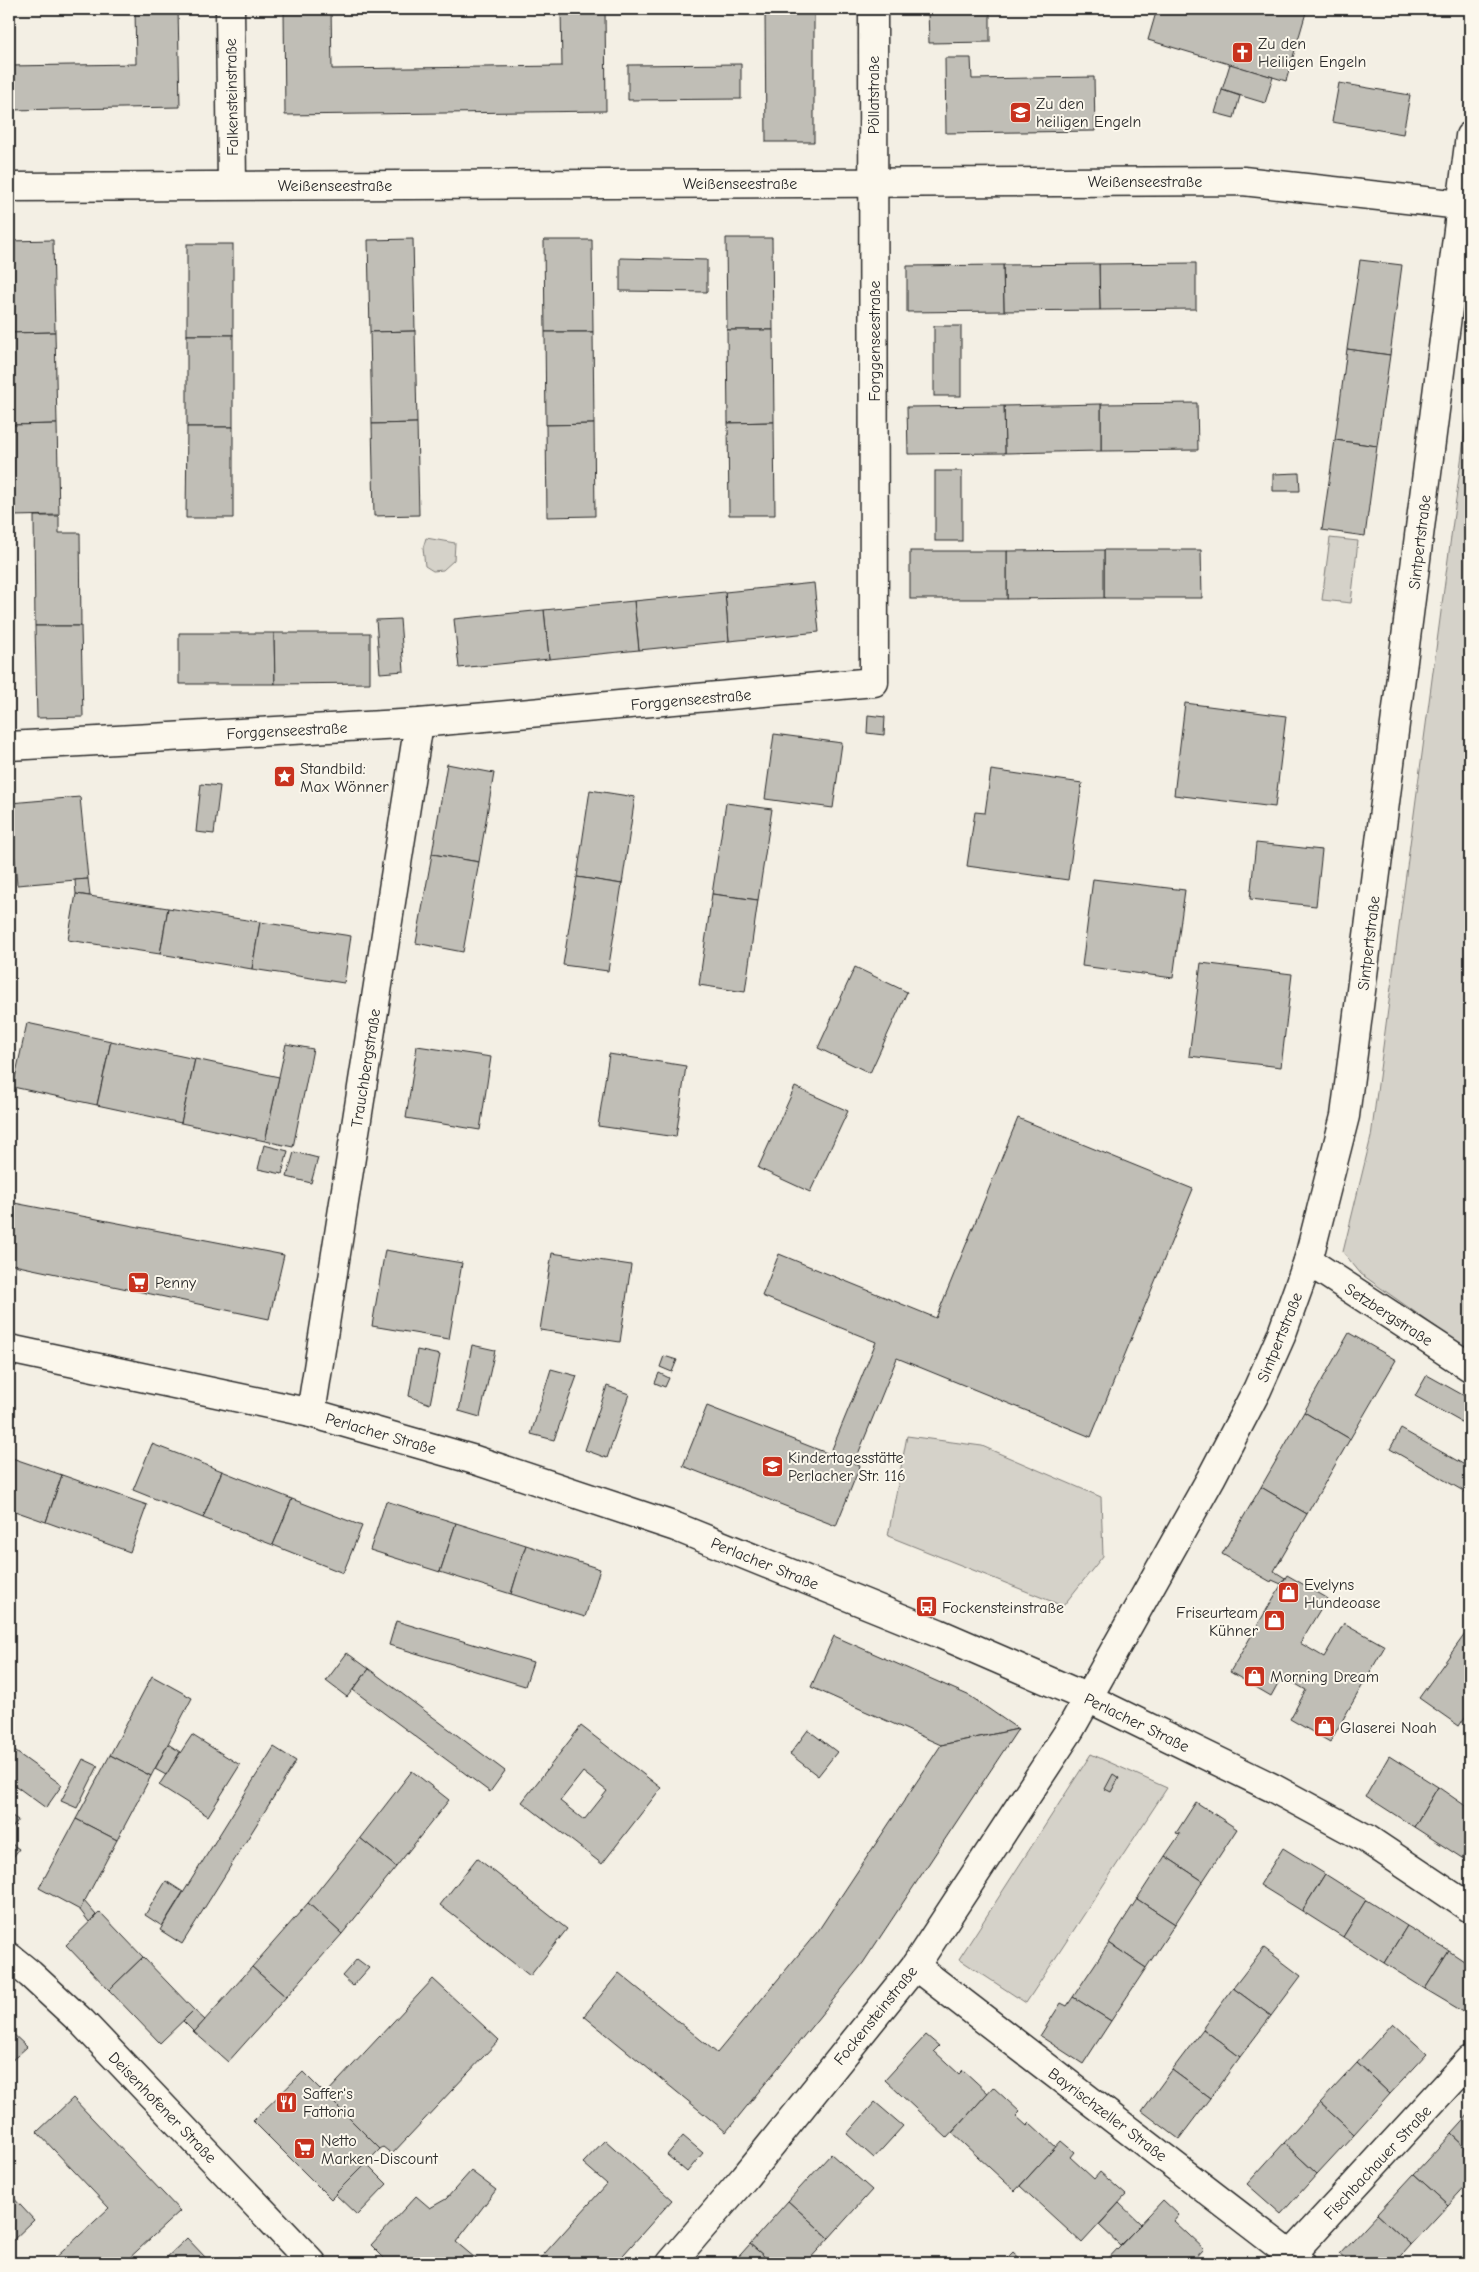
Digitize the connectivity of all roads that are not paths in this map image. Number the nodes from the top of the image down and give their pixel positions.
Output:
1 (230, 9) edge
2 (873, 9) edge
3 (1470, 136) edge
4 (874, 182) junction
5 (232, 185) junction
6 (9, 187) edge
7 (1466, 205) edge
8 (419, 723) junction
9 (9, 746) edge
10 (1308, 1261) junction
11 (9, 1349) edge
12 (1470, 1367) edge
13 (311, 1413) junction
14 (1088, 1698) junction
15 (1470, 1908) edge
16 (9, 1957) edge
17 (915, 1966) junction
18 (1470, 2060) edge
19 (1292, 2260) edge
20 (312, 2263) edge
21 (671, 2263) edge

1 - 5 street, Falkensteinstraße
2 - 4 street, Pöllatstraße
3 - 7 street, Sintpertstraße
4 - 5 street, Weißenseestraße
4 - 7 street, Weißenseestraße
4 - 8 street, Forggenseestraße
5 - 6 street, Weißenseestraße
7 - 10 street, Sintpertstraße
8 - 9 street, Forggenseestraße
8 - 13 street, Trauchbergstraße
10 - 12 street, Setzbergstraße
10 - 14 street, Sintpertstraße
11 - 13 street, Perlacher Straße
13 - 14 street, Perlacher Straße
14 - 15 street, Perlacher Straße
14 - 17 street, Fockensteinstraße
16 - 20 street, Deisenhofener Straße
17 - 19 street, Bayrischzeller Straße
17 - 21 street, Fockensteinstraße
18 - 19 street, Fischbachauer Straße

